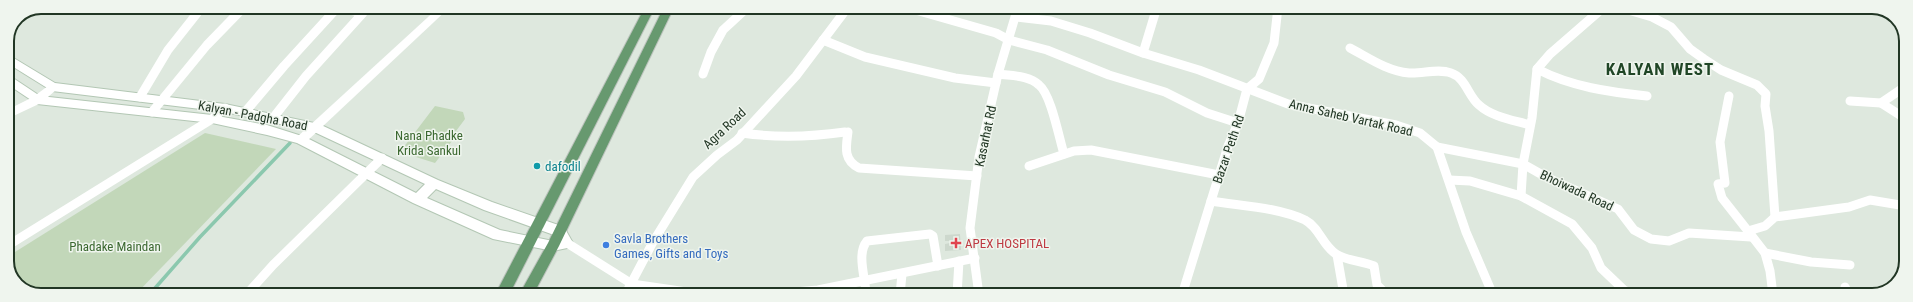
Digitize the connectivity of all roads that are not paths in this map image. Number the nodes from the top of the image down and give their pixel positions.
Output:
1 (198, 14) edge
2 (237, 14) edge
3 (332, 14) edge
4 (362, 14) edge
5 (437, 14) edge
6 (646, 14) edge
7 (666, 14) edge
8 (740, 14) edge
9 (843, 14) edge
10 (930, 14) edge
11 (1017, 14) edge
12 (1155, 14) edge
13 (1277, 14) edge
14 (1596, 14) edge
15 (1642, 14) edge
16 (1016, 17) junction
17 (823, 40) junction
18 (1008, 40) junction
19 (1350, 48) dead end
20 (1143, 53) junction
21 (14, 63) edge
22 (1536, 69) junction
23 (703, 74) dead end
24 (998, 74) junction
25 (14, 83) edge
26 (996, 84) junction
27 (52, 87) junction
28 (1247, 89) junction
29 (1899, 91) edge
30 (1647, 96) dead end
31 (1728, 96) dead end
32 (140, 97) junction
33 (162, 99) junction
34 (37, 100) junction
35 (1850, 101) dead end
36 (1881, 103) junction
37 (225, 108) junction
38 (246, 111) junction
39 (14, 112) edge
40 (152, 112) junction
41 (1899, 115) edge
42 (273, 118) junction
43 (212, 119) junction
44 (1238, 123) junction
45 (1530, 125) junction
46 (315, 127) junction
47 (742, 133) junction
48 (301, 140) junction
49 (1437, 147) junction
50 (1064, 154) junction
51 (382, 158) junction
52 (1523, 164) junction
53 (1029, 166) dead end
54 (367, 173) junction
55 (1219, 175) junction
56 (977, 176) junction
57 (1449, 180) junction
58 (434, 183) junction
59 (1521, 196) junction
60 (417, 199) junction
61 (1211, 201) junction
62 (1899, 205) edge
63 (1775, 217) junction
64 (540, 224) junction
65 (560, 231) junction
66 (1749, 234) junction
67 (14, 242) edge
68 (530, 242) junction
69 (568, 243) junction
70 (553, 246) junction
71 (1765, 254) junction
72 (1337, 255) junction
73 (975, 258) junction
74 (959, 261) junction
75 (1850, 265) dead end
76 (938, 266) junction
77 (902, 274) junction
78 (866, 282) junction
79 (632, 284) junction
80 (252, 288) edge
81 (506, 288) edge
82 (530, 288) edge
83 (629, 288) edge
84 (654, 288) edge
85 (830, 288) edge
86 (866, 288) edge
87 (901, 288) edge
88 (957, 288) edge
89 (978, 288) edge
90 (1184, 288) edge
91 (1343, 288) edge
92 (1381, 288) edge
93 (1490, 288) edge
94 (1622, 288) edge
95 (1772, 288) edge

1 - 32 street
2 - 33 street
3 - 38 street
4 - 42 street
5 - 46 street
6 - 64 main road
7 - 65 main road
8 - 23 street
9 - 17 street, Agra Road
10 - 18 street
11 - 16 street, Kasarhat Rd
12 - 20 street
13 - 28 street, Bazar Peth Rd
14 - 22 street
15 - 63 street
16 - 18 street, Kasarhat Rd
16 - 20 street
17 - 26 street
17 - 47 street, Agra Road
18 - 24 street, Kasarhat Rd
18 - 44 street
19 - 45 street
20 - 28 street
21 - 27 main road, Kalyan - Padgha Road
22 - 30 street
22 - 45 street
24 - 26 street, Kasarhat Rd
24 - 50 street
25 - 34 main road
26 - 56 street, Kasarhat Rd
27 - 32 main road, Kalyan - Padgha Road
27 - 34 street
28 - 44 street, Bazar Peth Rd
28 - 49 street, Anna Saheb Vartak Road
29 - 36 street
31 - 66 street
32 - 33 main road, Kalyan - Padgha Road
33 - 37 main road, Kalyan - Padgha Road
33 - 40 street
34 - 39 street
34 - 40 main road, Kalyan - Padgha Road
35 - 36 street
36 - 41 street
37 - 38 main road, Kalyan - Padgha Road
37 - 43 street
38 - 42 main road, Kalyan - Padgha Road
40 - 43 main road, Kalyan - Padgha Road
42 - 46 main road, Kalyan - Padgha Road
43 - 48 main road, Kalyan - Padgha Road
43 - 67 street
44 - 55 street, Bazar Peth Rd
45 - 52 street
46 - 48 street
46 - 51 main road, Kalyan - Padgha Road
47 - 56 street
47 - 79 street, Agra Road
48 - 54 main road, Kalyan - Padgha Road
49 - 52 street, Bhoiwada Road
49 - 57 street
50 - 53 street
50 - 55 street
51 - 54 street
51 - 58 main road, Kalyan - Padgha Road
52 - 59 street
52 - 66 street, Bhoiwada Road
54 - 60 main road, Kalyan - Padgha Road
54 - 80 street
55 - 61 street, Bazar Peth Rd
56 - 73 street, Kasarhat Rd
57 - 59 street
57 - 93 street
58 - 60 main road
58 - 64 main road, Kalyan - Padgha Road
59 - 94 street
60 - 68 main road, Kalyan - Padgha Road
61 - 72 street
61 - 90 street, Bazar Peth Rd
62 - 63 street, Bhoiwada Road
63 - 66 street, Bhoiwada Road
64 - 65 main road, Kalyan - Padgha Road
64 - 68 main road
65 - 69 main road
65 - 70 main road
66 - 71 street
68 - 70 main road, Kalyan - Padgha Road
68 - 81 main road
69 - 70 main road
69 - 79 street
70 - 82 main road
71 - 75 street
71 - 95 street
72 - 91 street
72 - 92 street
73 - 74 street
73 - 89 street, Kasarhat Rd
74 - 76 street
74 - 88 street
76 - 77 street
76 - 78 street
77 - 78 street
77 - 87 street
78 - 85 street
78 - 86 street
79 - 83 street, Agra Road
79 - 84 street

